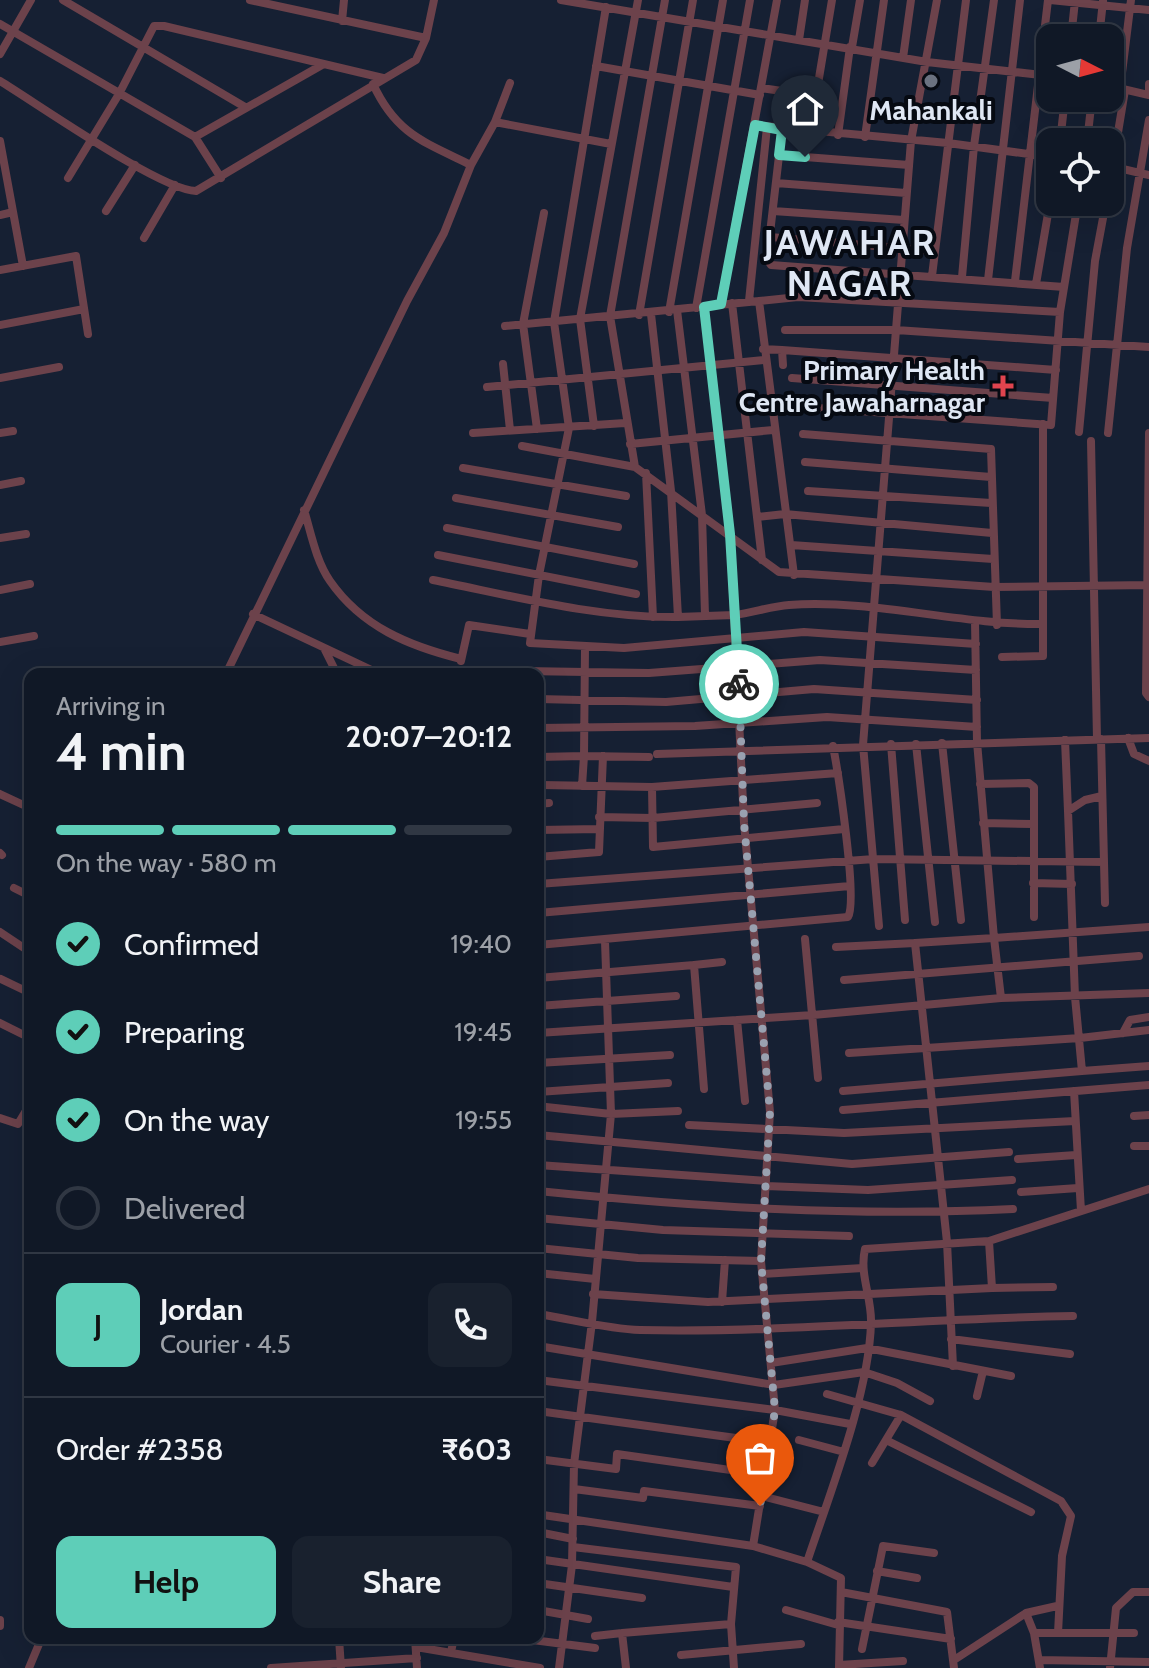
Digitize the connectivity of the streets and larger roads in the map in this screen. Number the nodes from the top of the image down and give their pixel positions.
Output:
1 (31, 0) edge
2 (63, 0) edge
3 (250, 0) edge
4 (344, 0) edge
5 (434, 0) edge
6 (561, 0) edge
7 (638, 0) edge
8 (665, 0) edge
9 (693, 0) edge
10 (723, 0) edge
11 (750, 0) edge
12 (777, 0) edge
13 (805, 0) edge
14 (832, 0) edge
15 (860, 0) edge
16 (884, 0) edge
17 (911, 0) edge
18 (937, 0) edge
19 (966, 0) edge
20 (994, 0) edge
21 (1020, 0) edge
22 (1049, 0) edge
23 (1075, 2) edge
24 (1103, 2) edge
25 (282, 4) edge
26 (1131, 4) edge
27 (606, 7) junction
28 (1149, 10) edge
29 (635, 12) junction
30 (662, 16) junction
31 (342, 21) junction
32 (689, 21) junction
33 (0, 24) edge
34 (1046, 24) edge
35 (1073, 24) edge
36 (1101, 24) edge
37 (719, 26) junction
38 (745, 31) junction
39 (14, 32) junction
40 (771, 35) junction
41 (426, 38) junction
42 (799, 40) junction
43 (825, 43) junction
44 (851, 47) junction
45 (143, 48) junction
46 (1124, 49) edge
47 (877, 53) junction
48 (0, 54) edge
49 (903, 58) junction
50 (927, 62) junction
51 (322, 65) junction
52 (596, 66) junction
53 (957, 66) junction
54 (984, 69) junction
55 (624, 71) junction
56 (1011, 73) junction
57 (653, 75) junction
58 (1036, 75) edge
59 (383, 78) junction
60 (679, 80) junction
61 (0, 81) edge
62 (510, 83) dead end
63 (708, 83) junction
64 (373, 84) junction
65 (1149, 84) edge
66 (734, 89) junction
67 (1124, 89) edge
68 (761, 91) junction
69 (119, 94) junction
70 (1148, 95) edge
71 (816, 96) junction
72 (1036, 101) edge
73 (245, 107) junction
74 (1149, 120) edge
75 (495, 122) junction
76 (755, 125) junction
77 (767, 127) junction
78 (782, 130) junction
79 (810, 132) junction
80 (838, 135) junction
81 (92, 137) junction
82 (195, 137) junction
83 (865, 137) junction
84 (584, 139) junction
85 (0, 141) edge
86 (911, 141) junction
87 (948, 143) junction
88 (611, 144) junction
89 (974, 146) junction
90 (1003, 150) junction
91 (1030, 154) junction
92 (779, 155) junction
93 (1036, 155) edge
94 (2, 162) edge
95 (135, 165) junction
96 (471, 165) junction
97 (909, 165) junction
98 (1124, 169) edge
99 (1144, 174) edge
100 (68, 178) dead end
101 (221, 178) junction
102 (776, 183) junction
103 (175, 185) junction
104 (906, 193) junction
105 (106, 211) dead end
106 (773, 211) junction
107 (13, 212) junction
108 (544, 213) dead end
109 (0, 215) edge
110 (1048, 216) edge
111 (1076, 216) edge
112 (1103, 216) edge
113 (904, 220) junction
114 (770, 237) junction
115 (144, 238) dead end
116 (902, 248) junction
117 (935, 251) junction
118 (23, 266) junction
119 (0, 270) edge
120 (900, 274) junction
121 (932, 276) junction
122 (962, 277) junction
123 (988, 280) junction
124 (1015, 281) junction
125 (1036, 284) junction
126 (1064, 287) junction
127 (754, 301) junction
128 (898, 302) junction
129 (732, 303) junction
130 (721, 304) junction
131 (700, 308) junction
132 (84, 309) junction
133 (673, 311) junction
134 (1060, 312) junction
135 (651, 314) junction
136 (639, 315) junction
137 (610, 316) junction
138 (580, 319) junction
139 (554, 322) junction
140 (523, 324) junction
141 (0, 325) edge
142 (505, 326) dead end
143 (785, 330) dead end
144 (896, 330) junction
145 (88, 334) dead end
146 (1058, 341) junction
147 (1088, 343) junction
148 (1115, 345) junction
149 (1149, 347) edge
150 (763, 349) junction
151 (782, 350) junction
152 (894, 359) junction
153 (764, 360) junction
154 (503, 364) dead end
155 (739, 364) junction
156 (783, 365) dead end
157 (710, 366) junction
158 (59, 367) dead end
159 (683, 368) junction
160 (1056, 370) junction
161 (658, 371) junction
162 (618, 376) junction
163 (0, 378) edge
164 (589, 378) junction
165 (792, 378) dead end
166 (562, 379) junction
167 (533, 381) junction
168 (505, 385) junction
169 (891, 386) junction
170 (487, 387) dead end
171 (1053, 398) junction
172 (791, 406) dead end
173 (889, 414) junction
174 (625, 423) junction
175 (1043, 424) junction
176 (594, 426) junction
177 (569, 428) junction
178 (537, 429) junction
179 (510, 430) junction
180 (773, 430) junction
181 (13, 431) dead end
182 (747, 432) junction
183 (1079, 432) dead end
184 (0, 433) edge
185 (473, 433) dead end
186 (1108, 433) dead end
187 (1149, 433) edge
188 (803, 434) dead end
189 (720, 435) junction
190 (691, 437) junction
191 (664, 440) junction
192 (887, 441) junction
193 (1091, 441) dead end
194 (630, 444) junction
195 (522, 446) dead end
196 (562, 454) junction
197 (805, 462) dead end
198 (635, 467) junction
199 (885, 467) junction
200 (463, 468) dead end
201 (646, 473) junction
202 (991, 477) junction
203 (21, 481) dead end
204 (556, 484) junction
205 (0, 485) edge
206 (671, 491) junction
207 (808, 491) dead end
208 (626, 496) dead end
209 (883, 496) junction
210 (456, 498) dead end
211 (991, 503) junction
212 (304, 510) junction
213 (785, 514) junction
214 (550, 515) junction
215 (702, 515) junction
216 (758, 517) junction
217 (881, 524) junction
218 (618, 527) dead end
219 (447, 528) dead end
220 (992, 533) junction
221 (26, 534) dead end
222 (730, 534) junction
223 (0, 538) edge
224 (791, 545) junction
225 (544, 547) junction
226 (879, 550) junction
227 (438, 555) dead end
228 (993, 559) junction
229 (762, 561) junction
230 (634, 564) dead end
231 (539, 575) junction
232 (794, 575) junction
233 (876, 579) junction
234 (433, 580) dead end
235 (30, 584) dead end
236 (1094, 585) junction
237 (1147, 585) edge
238 (1043, 586) junction
239 (994, 587) junction
240 (0, 590) edge
241 (636, 594) dead end
242 (536, 601) junction
243 (874, 609) junction
244 (253, 614) junction
245 (705, 615) junction
246 (734, 615) junction
247 (653, 617) junction
248 (678, 617) junction
249 (975, 621) junction
250 (1043, 624) junction
251 (997, 625) junction
252 (530, 634) junction
253 (34, 636) dead end
254 (872, 636) junction
255 (737, 639) junction
256 (0, 642) edge
257 (976, 644) junction
258 (585, 647) junction
259 (325, 649) junction
260 (1002, 657) dead end
261 (461, 659) junction
262 (870, 664) junction
263 (229, 668) edge
264 (334, 668) edge
265 (367, 668) edge
266 (459, 668) edge
267 (738, 668) junction
268 (976, 670) junction
269 (544, 674) edge
270 (585, 675) junction
271 (868, 692) junction
272 (739, 696) junction
273 (1149, 697) edge
274 (544, 699) edge
275 (977, 700) junction
276 (585, 702) junction
277 (865, 719) junction
278 (740, 721) junction
279 (977, 727) junction
280 (544, 728) edge
281 (585, 730) junction
282 (1128, 738) junction
283 (1149, 738) edge
284 (1099, 739) junction
285 (1065, 740) junction
286 (977, 742) junction
287 (942, 743) junction
288 (891, 744) junction
289 (916, 744) junction
290 (863, 745) junction
291 (833, 746) junction
292 (741, 749) junction
293 (584, 756) junction
294 (603, 756) junction
295 (544, 757) edge
296 (1149, 761) edge
297 (838, 773) junction
298 (742, 780) junction
299 (980, 784) junction
300 (544, 785) edge
301 (582, 786) junction
302 (601, 787) junction
303 (652, 787) junction
304 (0, 794) edge
305 (1102, 796) junction
306 (544, 803) edge
307 (549, 803) dead end
308 (817, 803) dead end
309 (24, 805) edge
310 (743, 808) junction
311 (1068, 811) junction
312 (599, 817) junction
313 (653, 818) junction
314 (983, 823) junction
315 (1033, 824) junction
316 (599, 829) junction
317 (844, 829) junction
318 (544, 830) edge
319 (746, 839) junction
320 (544, 857) edge
321 (874, 859) junction
322 (901, 859) junction
323 (929, 859) junction
324 (847, 860) junction
325 (957, 860) junction
326 (986, 862) junction
327 (1032, 862) junction
328 (1071, 862) junction
329 (1104, 862) junction
330 (748, 867) junction
331 (1033, 883) junction
332 (544, 884) edge
333 (1072, 884) junction
334 (850, 886) junction
335 (14, 888) dead end
336 (24, 893) edge
337 (751, 896) junction
338 (1105, 903) dead end
339 (544, 913) edge
340 (1034, 917) dead end
341 (905, 920) dead end
342 (961, 920) dead end
343 (935, 922) dead end
344 (753, 926) junction
345 (879, 926) dead end
346 (1149, 927) edge
347 (1073, 931) junction
348 (0, 932) edge
349 (994, 938) junction
350 (805, 939) dead end
351 (605, 941) junction
352 (915, 943) junction
353 (544, 945) edge
354 (836, 947) dead end
355 (24, 948) edge
356 (1139, 956) dead end
357 (722, 962) dead end
358 (1074, 963) junction
359 (694, 965) junction
360 (998, 967) junction
361 (608, 974) junction
362 (918, 974) junction
363 (544, 978) edge
364 (1, 979) edge
365 (844, 980) dead end
366 (24, 990) edge
367 (1149, 993) edge
368 (676, 996) dead end
369 (1075, 997) junction
370 (1001, 998) junction
371 (609, 1002) junction
372 (544, 1006) edge
373 (921, 1006) junction
374 (813, 1015) junction
375 (1149, 1017) edge
376 (762, 1018) junction
377 (737, 1020) junction
378 (0, 1023) edge
379 (698, 1023) junction
380 (609, 1028) junction
381 (1149, 1030) edge
382 (544, 1033) edge
383 (1123, 1033) junction
384 (24, 1035) edge
385 (1080, 1038) junction
386 (926, 1047) junction
387 (849, 1053) dead end
388 (670, 1055) dead end
389 (610, 1059) junction
390 (544, 1063) edge
391 (1149, 1066) edge
392 (1082, 1071) junction
393 (818, 1078) dead end
394 (668, 1083) dead end
395 (930, 1085) junction
396 (1149, 1085) edge
397 (611, 1087) junction
398 (704, 1089) dead end
399 (843, 1091) dead end
400 (1074, 1091) junction
401 (544, 1092) edge
402 (745, 1101) dead end
403 (932, 1103) junction
404 (546, 1107) dead end
405 (843, 1110) dead end
406 (678, 1111) dead end
407 (611, 1114) junction
408 (1149, 1115) edge
409 (1134, 1116) dead end
410 (0, 1118) edge
411 (24, 1118) edge
412 (1075, 1121) junction
413 (689, 1125) dead end
414 (935, 1127) junction
415 (769, 1129) junction
416 (544, 1135) edge
417 (609, 1140) junction
418 (1134, 1146) dead end
419 (1149, 1146) edge
420 (1009, 1152) dead end
421 (937, 1155) junction
422 (1076, 1155) junction
423 (768, 1158) junction
424 (1018, 1159) dead end
425 (544, 1166) edge
426 (606, 1172) junction
427 (1012, 1180) dead end
428 (766, 1183) junction
429 (941, 1185) junction
430 (1078, 1188) junction
431 (1149, 1189) edge
432 (544, 1192) edge
433 (1021, 1192) dead end
434 (603, 1197) junction
435 (765, 1209) junction
436 (1013, 1209) dead end
437 (1081, 1211) junction
438 (944, 1213) junction
439 (544, 1218) edge
440 (600, 1223) junction
441 (764, 1234) junction
442 (849, 1236) dead end
443 (989, 1241) junction
444 (947, 1242) junction
445 (544, 1249) edge
446 (597, 1254) junction
447 (725, 1260) junction
448 (761, 1261) junction
449 (863, 1268) junction
450 (544, 1274) edge
451 (762, 1274) junction
452 (595, 1279) junction
453 (1053, 1287) dead end
454 (992, 1288) junction
455 (950, 1291) junction
456 (593, 1294) junction
457 (867, 1294) junction
458 (722, 1302) junction
459 (763, 1302) junction
460 (544, 1315) edge
461 (1073, 1316) dead end
462 (950, 1318) junction
463 (592, 1322) junction
464 (871, 1322) junction
465 (766, 1330) junction
466 (951, 1339) junction
467 (544, 1347) edge
468 (867, 1348) junction
469 (588, 1354) junction
470 (1070, 1354) dead end
471 (771, 1363) junction
472 (953, 1366) junction
473 (983, 1371) junction
474 (864, 1372) junction
475 (1011, 1376) dead end
476 (544, 1381) edge
477 (774, 1385) junction
478 (583, 1387) junction
479 (827, 1394) dead end
480 (977, 1396) dead end
481 (856, 1400) junction
482 (930, 1401) dead end
483 (775, 1410) junction
484 (544, 1412) edge
485 (901, 1415) junction
486 (581, 1418) junction
487 (850, 1424) junction
488 (799, 1440) dead end
489 (886, 1440) junction
490 (772, 1443) junction
491 (844, 1452) junction
492 (544, 1460) edge
493 (872, 1463) dead end
494 (574, 1464) junction
495 (766, 1475) junction
496 (574, 1489) junction
497 (762, 1496) junction
498 (760, 1506) junction
499 (824, 1512) junction
500 (1031, 1512) dead end
501 (544, 1515) edge
502 (574, 1520) junction
503 (544, 1534) edge
504 (573, 1543) junction
505 (753, 1546) junction
506 (934, 1553) dead end
507 (544, 1560) edge
508 (807, 1562) junction
509 (572, 1565) junction
510 (877, 1571) junction
511 (917, 1578) dead end
512 (544, 1584) edge
513 (733, 1587) junction
514 (569, 1588) junction
515 (841, 1592) junction
516 (1149, 1592) edge
517 (872, 1597) junction
518 (642, 1598) dead end
519 (1057, 1606) junction
520 (786, 1610) dead end
521 (544, 1611) edge
522 (1026, 1613) junction
523 (567, 1615) junction
524 (588, 1619) dead end
525 (838, 1623) junction
526 (731, 1624) junction
527 (867, 1625) junction
528 (622, 1633) junction
529 (1034, 1633) junction
530 (1058, 1633) junction
531 (1111, 1633) junction
532 (1134, 1633) dead end
533 (595, 1636) dead end
534 (951, 1639) junction
535 (544, 1642) edge
536 (39, 1644) dead end
537 (339, 1644) edge
538 (423, 1644) edge
539 (453, 1644) edge
540 (801, 1644) dead end
541 (562, 1645) junction
542 (595, 1648) dead end
543 (732, 1649) junction
544 (862, 1649) dead end
545 (451, 1652) junction
546 (681, 1655) dead end
547 (903, 1661) dead end
548 (1149, 1662) edge
549 (417, 1663) edge
550 (954, 1664) edge
551 (1040, 1664) edge
552 (1110, 1664) edge
553 (341, 1666) edge
554 (839, 1666) edge
555 (29, 1668) edge
556 (271, 1668) edge
557 (540, 1668) edge
558 (559, 1668) edge
559 (626, 1668) edge
560 (734, 1668) edge

1 - 39 street
2 - 45 street
3 - 25 street
4 - 31 street
5 - 41 street
6 - 27 street
7 - 29 street
8 - 30 street
9 - 32 street
10 - 37 street
11 - 38 street
12 - 40 street
13 - 42 street
14 - 43 street
15 - 44 street
16 - 47 street
17 - 49 street
18 - 50 street
19 - 53 street
20 - 54 street
21 - 56 street
22 - 23 street
22 - 34 street
23 - 24 street
23 - 35 street
24 - 26 street
24 - 36 street
25 - 31 street
26 - 28 street
26 - 46 street
27 - 29 street
27 - 52 street
29 - 30 street
29 - 55 street
30 - 32 street
30 - 57 street
31 - 41 street
32 - 37 street
32 - 60 street
33 - 39 street
37 - 38 street
37 - 63 street
38 - 40 street
38 - 66 street
39 - 48 street
39 - 69 street
40 - 42 street
40 - 68 street
41 - 59 street
42 - 43 street
43 - 44 street
43 - 71 street
44 - 47 street
44 - 80 street
45 - 51 street
45 - 69 street
45 - 73 street
47 - 49 street
47 - 83 street
49 - 50 street
50 - 53 street
50 - 86 street
51 - 59 street
51 - 73 street
52 - 55 street
52 - 84 street
53 - 54 street
53 - 87 street
54 - 56 street
54 - 89 street
55 - 57 street
55 - 88 street
56 - 58 street
56 - 90 street
57 - 60 street
57 - 137 street
59 - 64 street
60 - 63 street
60 - 136 street
61 - 81 street
62 - 75 street
63 - 66 street
63 - 133 street
64 - 96 street
64 - 101 street
65 - 70 street
66 - 68 street
66 - 131 street
67 - 70 street
68 - 71 street
68 - 76 street
69 - 81 street
69 - 82 street
71 - 79 street
72 - 91 street
73 - 82 street
74 - 99 street
75 - 84 street
75 - 96 street
76 - 77 street
76 - 130 street
77 - 78 street
77 - 127 street
78 - 79 street
78 - 92 street
79 - 80 street
80 - 83 street
81 - 95 street
81 - 100 street
82 - 101 street
83 - 86 street
84 - 88 street
84 - 139 street
85 - 94 street
86 - 87 street
86 - 97 street
87 - 89 street
87 - 117 street
88 - 138 street
89 - 90 street
89 - 122 street
90 - 91 street
90 - 123 street
91 - 93 street
91 - 124 street
92 - 97 street
92 - 102 street
94 - 107 street
95 - 103 street
95 - 105 street
96 - 212 street
97 - 104 street
98 - 99 street
99 - 148 street
101 - 103 street
102 - 104 street
102 - 106 street
103 - 115 street
104 - 113 street
106 - 113 street
106 - 114 street
107 - 109 street
107 - 118 street
108 - 140 street
110 - 125 street
111 - 126 street
112 - 147 street
113 - 116 street
114 - 116 street
114 - 120 street
116 - 117 street
116 - 120 street
117 - 121 street
118 - 119 street
118 - 132 street
120 - 121 street
120 - 128 street
121 - 122 street
122 - 123 street
123 - 124 street
124 - 125 street
125 - 126 street
126 - 134 street
127 - 128 street
127 - 129 street
127 - 150 street
128 - 134 street
128 - 144 street
129 - 130 street
129 - 155 street
130 - 131 street
131 - 133 street
131 - 157 street
132 - 141 street
132 - 145 street
133 - 135 street
133 - 159 street
134 - 146 street
135 - 136 street
135 - 161 street
136 - 137 street
137 - 138 street
137 - 162 street
138 - 139 street
138 - 164 street
139 - 140 street
139 - 166 street
140 - 142 street
140 - 167 street
143 - 144 street
144 - 146 street
144 - 152 street
146 - 147 street
146 - 160 street
147 - 148 street
147 - 183 street
148 - 149 street
148 - 186 street
150 - 151 street
150 - 153 street
151 - 152 street
151 - 156 street
152 - 160 street
152 - 169 street
153 - 155 street
153 - 180 street
154 - 168 street
155 - 157 street
155 - 182 street
157 - 159 street
157 - 189 street
158 - 163 street
159 - 161 street
159 - 190 street
160 - 171 street
161 - 162 street
161 - 191 street
162 - 164 street
162 - 174 street
164 - 166 street
164 - 176 street
165 - 169 street
166 - 167 street
166 - 177 street
167 - 168 street
167 - 178 street
168 - 170 street
168 - 179 street
169 - 171 street
169 - 173 street
171 - 175 street
172 - 173 street
173 - 175 street
173 - 192 street
174 - 176 street
174 - 194 street
175 - 238 street
176 - 177 street
177 - 178 street
177 - 196 street
178 - 179 street
179 - 185 street
180 - 182 street
180 - 213 street
181 - 184 street
182 - 189 street
182 - 216 street
187 - 237 street
188 - 192 street
189 - 190 street
189 - 222 street
190 - 191 street
190 - 215 street
191 - 194 street
191 - 206 street
192 - 199 street
192 - 202 street
193 - 236 street
194 - 198 street
195 - 196 street
196 - 198 street
196 - 204 street
197 - 199 street
198 - 201 street
199 - 202 street
199 - 209 street
200 - 204 street
201 - 206 street
201 - 247 street
202 - 211 street
203 - 205 street
204 - 208 street
204 - 214 street
206 - 215 street
206 - 248 street
207 - 209 street
209 - 211 street
209 - 217 street
210 - 214 street
211 - 220 street
212 - 244 street
212 - 261 street
213 - 216 street
213 - 217 street
213 - 224 street
214 - 218 street
214 - 225 street
215 - 222 street
215 - 245 street
216 - 229 street
217 - 220 street
217 - 226 street
219 - 225 street
220 - 228 street
221 - 223 street
222 - 229 street
222 - 246 street
224 - 226 street
224 - 232 street
225 - 230 street
225 - 231 street
226 - 228 street
226 - 233 street
227 - 231 street
228 - 239 street
229 - 232 street
231 - 241 street
231 - 242 street
232 - 233 street
233 - 239 street
233 - 243 street
234 - 242 street
235 - 240 street
236 - 237 street
236 - 238 street
236 - 284 street
237 - 273 street
238 - 239 street
238 - 250 street
239 - 251 street
242 - 247 street
242 - 252 street
243 - 246 street
243 - 249 street
243 - 254 street
244 - 259 street
244 - 263 street
245 - 246 street
245 - 248 street
246 - 255 street
247 - 248 street
249 - 251 street
249 - 257 street
250 - 251 street
250 - 260 street
252 - 258 street
252 - 261 street
253 - 256 street
254 - 255 street
254 - 257 street
254 - 262 street
255 - 258 street
255 - 267 street
257 - 268 street
258 - 270 street
259 - 264 street
259 - 265 street
261 - 266 street
262 - 267 street
262 - 268 street
262 - 271 street
267 - 270 street
267 - 272 street
268 - 275 street
269 - 270 street
270 - 276 street
271 - 272 street
271 - 275 street
271 - 277 street
272 - 276 street
272 - 278 street
274 - 276 street
275 - 279 street
276 - 281 street
277 - 278 street
277 - 279 street
277 - 290 street
278 - 281 street
278 - 292 street
279 - 286 street
280 - 281 street
281 - 293 street
282 - 283 street
282 - 284 street
282 - 296 street
284 - 285 street
284 - 305 street
285 - 286 street
285 - 311 street
286 - 287 street
286 - 299 street
287 - 289 street
287 - 325 street
288 - 289 street
288 - 290 street
288 - 322 street
289 - 323 street
290 - 291 street
290 - 321 street
291 - 292 street
291 - 297 street
292 - 294 street
292 - 298 street
293 - 294 street
293 - 295 street
293 - 301 street
294 - 302 street
297 - 298 street
297 - 317 street
298 - 303 street
298 - 310 street
299 - 314 street
299 - 315 street
300 - 301 street
301 - 302 street
302 - 303 street
302 - 312 street
303 - 313 street
304 - 309 street
305 - 311 street
305 - 329 street
306 - 307 street
308 - 310 street
310 - 313 street
310 - 319 street
311 - 328 street
312 - 313 street
312 - 316 street
313 - 319 street
314 - 315 street
314 - 326 street
315 - 327 street
316 - 318 street
316 - 320 street
317 - 319 street
317 - 324 street
319 - 330 street
321 - 322 street
321 - 324 street
321 - 345 street
322 - 323 street
322 - 341 street
323 - 325 street
323 - 343 street
324 - 330 street
324 - 334 street
325 - 326 street
325 - 342 street
326 - 327 street
326 - 349 street
327 - 328 street
327 - 331 street
328 - 329 street
328 - 333 street
329 - 338 street
330 - 332 street
330 - 337 street
331 - 333 street
331 - 340 street
333 - 347 street
334 - 337 street
334 - 344 street
335 - 336 street
337 - 339 street
337 - 344 street
344 - 351 street
344 - 376 street
346 - 347 street
347 - 349 street
347 - 358 street
348 - 355 street
349 - 352 street
349 - 360 street
350 - 374 street
351 - 353 street
351 - 361 street
352 - 354 street
352 - 362 street
356 - 358 street
357 - 359 street
358 - 360 street
358 - 369 street
359 - 361 street
359 - 379 street
360 - 362 street
360 - 370 street
361 - 363 street
361 - 371 street
362 - 365 street
362 - 373 street
364 - 366 street
367 - 369 street
368 - 371 street
369 - 370 street
369 - 385 street
370 - 373 street
371 - 372 street
371 - 380 street
373 - 374 street
373 - 386 street
374 - 376 street
374 - 393 street
375 - 383 street
376 - 377 street
376 - 415 street
377 - 379 street
377 - 402 street
378 - 384 street
379 - 380 street
379 - 398 street
380 - 382 street
380 - 389 street
381 - 383 street
383 - 385 street
385 - 386 street
385 - 392 street
386 - 387 street
386 - 395 street
388 - 389 street
389 - 390 street
389 - 397 street
391 - 392 street
392 - 395 street
394 - 397 street
395 - 399 street
395 - 403 street
396 - 400 street
397 - 401 street
397 - 407 street
400 - 403 street
400 - 412 street
403 - 405 street
403 - 414 street
404 - 407 street
406 - 407 street
407 - 417 street
408 - 409 street
410 - 411 street
412 - 414 street
412 - 422 street
413 - 415 street
414 - 415 street
414 - 421 street
415 - 423 street
416 - 417 street
417 - 423 street
417 - 426 street
418 - 419 street
420 - 421 street
421 - 423 street
421 - 429 street
422 - 424 street
422 - 430 street
423 - 428 street
425 - 426 street
426 - 428 street
426 - 434 street
427 - 429 street
428 - 429 street
428 - 435 street
429 - 438 street
430 - 433 street
430 - 437 street
431 - 437 street
432 - 434 street
434 - 435 street
434 - 440 street
435 - 438 street
435 - 441 street
436 - 438 street
437 - 443 street
438 - 444 street
439 - 440 street
440 - 441 street
440 - 446 street
441 - 442 street
441 - 448 street
443 - 444 street
443 - 454 street
444 - 449 street
444 - 455 street
445 - 446 street
446 - 447 street
446 - 452 street
447 - 448 street
447 - 458 street
448 - 451 street
449 - 451 street
449 - 457 street
450 - 452 street
451 - 459 street
452 - 456 street
453 - 454 street
454 - 455 street
455 - 457 street
455 - 462 street
456 - 458 street
456 - 463 street
457 - 459 street
457 - 464 street
458 - 459 street
459 - 465 street
460 - 463 street
461 - 462 street
462 - 464 street
462 - 466 street
463 - 465 street
463 - 469 street
464 - 465 street
464 - 468 street
465 - 471 street
466 - 470 street
466 - 472 street
467 - 469 street
468 - 471 street
468 - 472 street
468 - 474 street
469 - 477 street
469 - 478 street
471 - 477 street
472 - 473 street
473 - 475 street
473 - 480 street
474 - 477 street
474 - 481 street
474 - 482 street
476 - 478 street
477 - 483 street
478 - 483 street
478 - 486 street
479 - 481 street
481 - 485 street
481 - 487 street
483 - 487 street
483 - 490 street
484 - 486 street
485 - 489 street
485 - 519 street
486 - 490 street
486 - 494 street
487 - 491 street
488 - 491 street
489 - 493 street
489 - 500 street
490 - 495 street
491 - 499 street
492 - 494 street
494 - 495 street
494 - 496 street
495 - 497 street
496 - 498 street
496 - 502 street
497 - 498 street
497 - 499 street
498 - 505 street
499 - 508 street
501 - 502 street
502 - 504 street
502 - 505 street
503 - 504 street
504 - 509 street
504 - 513 street
505 - 508 street
506 - 510 street
507 - 509 street
508 - 515 street
509 - 513 street
509 - 514 street
510 - 511 street
510 - 517 street
512 - 514 street
513 - 526 street
514 - 518 street
514 - 523 street
515 - 517 street
515 - 525 street
516 - 531 street
517 - 527 street
517 - 534 street
519 - 522 street
519 - 530 street
520 - 525 street
521 - 523 street
522 - 529 street
522 - 550 street
523 - 524 street
523 - 541 street
525 - 527 street
525 - 554 street
526 - 528 street
526 - 543 street
527 - 534 street
527 - 544 street
528 - 533 street
528 - 559 street
529 - 530 street
529 - 551 street
530 - 531 street
531 - 532 street
531 - 552 street
534 - 550 street
535 - 541 street
536 - 555 street
537 - 553 street
538 - 545 street
539 - 545 street
540 - 543 street
541 - 542 street
541 - 558 street
543 - 546 street
543 - 560 street
545 - 557 street
547 - 554 street
548 - 552 street
549 - 553 street
551 - 552 street
553 - 556 street

